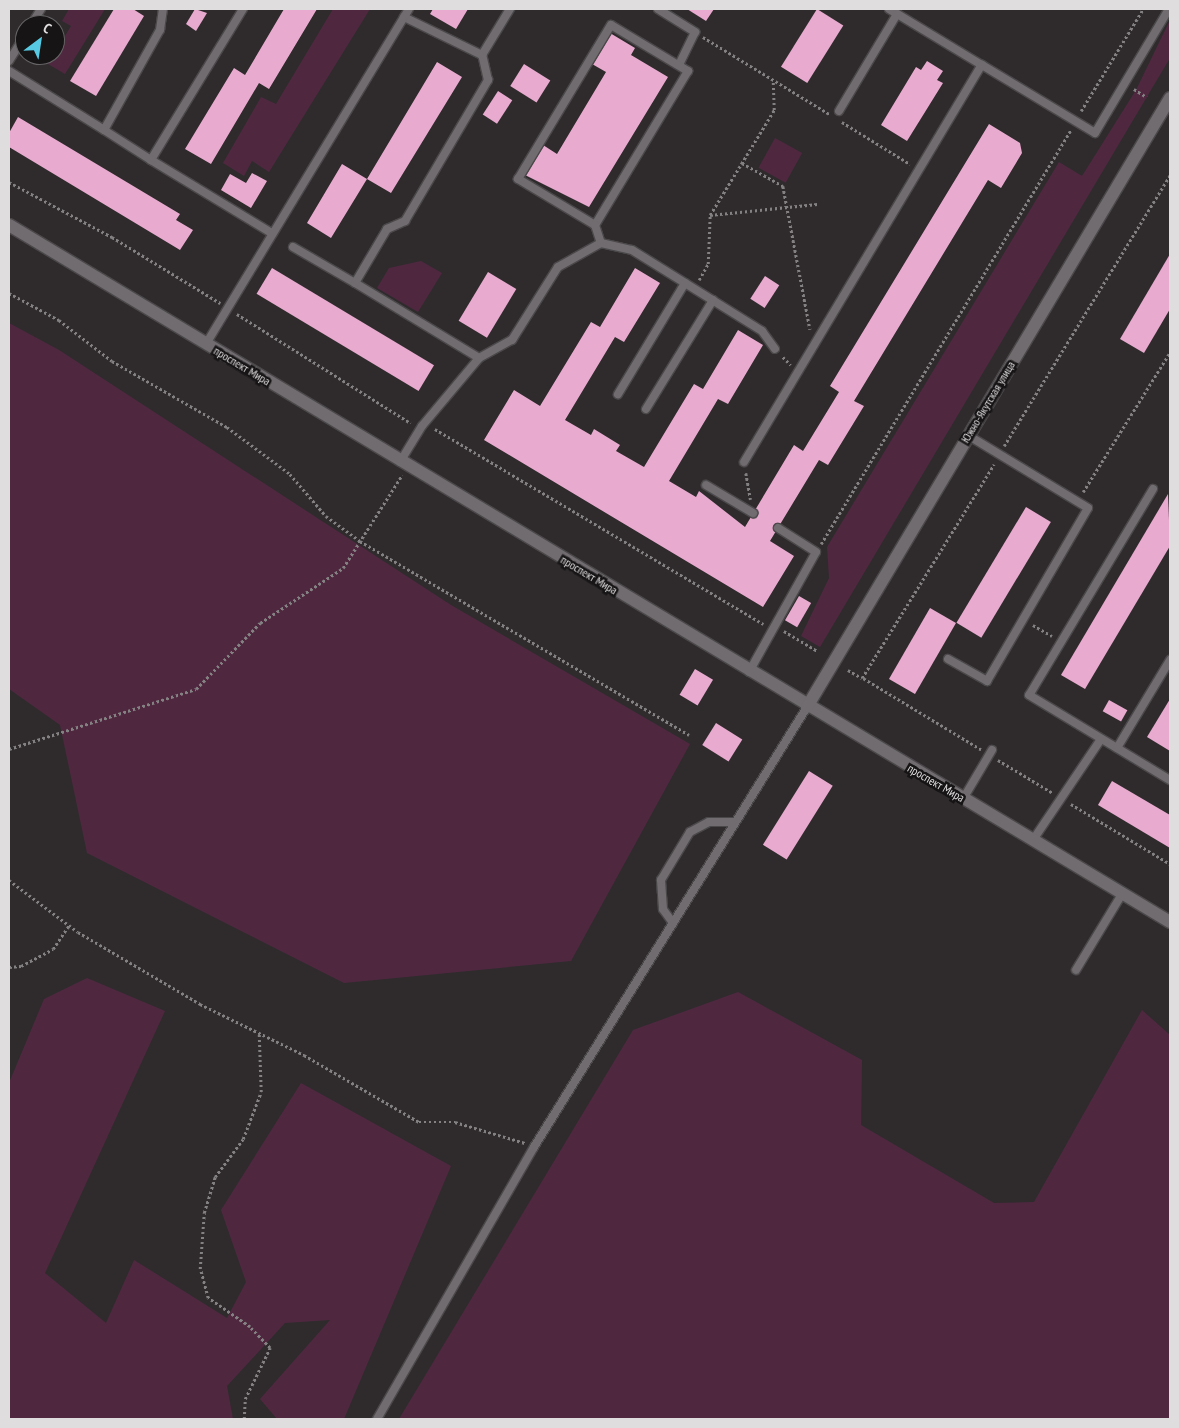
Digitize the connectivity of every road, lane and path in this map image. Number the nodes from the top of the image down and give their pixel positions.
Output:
1 (163, 9) edge
2 (243, 9) edge
3 (409, 9) edge
4 (510, 9) edge
5 (658, 9) edge
6 (889, 9) edge
7 (1143, 9) edge
8 (1169, 9) edge
9 (897, 14) junction
10 (404, 17) junction
11 (695, 32) junction
12 (482, 55) junction
13 (982, 65) junction
14 (679, 66) junction
15 (9, 71) edge
16 (773, 80) junction
17 (1125, 84) junction
18 (1147, 97) dead end
19 (1170, 98) edge
20 (839, 111) dead end
21 (1075, 122) junction
22 (104, 130) junction
23 (152, 160) junction
24 (903, 160) dead end
25 (742, 163) junction
26 (1170, 174) edge
27 (9, 182) edge
28 (817, 204) dead end
29 (787, 208) junction
30 (710, 215) junction
31 (9, 226) edge
32 (595, 226) junction
33 (270, 232) junction
34 (601, 243) junction
35 (294, 247) dead end
36 (685, 283) junction
37 (355, 284) junction
38 (694, 288) junction
39 (9, 293) edge
40 (713, 300) junction
41 (227, 307) junction
42 (808, 328) dead end
43 (206, 344) junction
44 (775, 348) dead end
45 (1170, 352) edge
46 (479, 358) junction
47 (618, 394) dead end
48 (646, 409) dead end
49 (422, 426) junction
50 (968, 436) junction
51 (999, 454) junction
52 (744, 462) joint
53 (404, 464) junction
54 (706, 485) dead end
55 (1153, 489) dead end
56 (1077, 502) junction
57 (753, 513) joint
58 (778, 528) dead end
59 (360, 541) junction
60 (816, 552) junction
61 (1023, 619) junction
62 (775, 626) junction
63 (1061, 642) junction
64 (817, 651) dead end
65 (948, 659) dead end
66 (1170, 660) edge
67 (848, 670) dead end
68 (749, 672) junction
69 (862, 678) junction
70 (807, 707) junction
71 (689, 735) dead end
72 (1101, 739) junction
73 (1117, 748) junction
74 (9, 749) edge
75 (990, 752) junction
76 (1170, 780) edge
77 (1062, 798) junction
78 (963, 799) junction
79 (735, 822) junction
80 (1033, 840) junction
81 (1170, 864) edge
82 (9, 880) edge
83 (1122, 894) junction
84 (1170, 922) edge
85 (673, 923) junction
86 (70, 924) junction
87 (9, 967) edge
88 (1076, 970) dead end
89 (260, 1034) junction
90 (534, 1146) junction
91 (244, 1419) edge
92 (377, 1419) edge

1 - 22 lane
2 - 23 lane
3 - 10 lane
4 - 12 lane
5 - 11 lane
6 - 9 lane
7 - 21 path
8 - 17 lane
9 - 13 lane
9 - 20 lane
10 - 12 lane
10 - 33 lane
11 - 14 lane
11 - 16 path
12 - 37 lane
13 - 21 lane
13 - 52 lane
14 - 32 lane
14 - 32 lane
15 - 22 lane
16 - 24 path
16 - 25 path
17 - 18 path
17 - 21 lane
19 - 50 street, Южно-Якутская улица
21 - 60 path
22 - 23 lane
23 - 33 lane
25 - 29 path
25 - 30 path
26 - 51 path
27 - 41 path
28 - 29 path
29 - 30 path
29 - 42 path
30 - 38 path
31 - 43 street, проспект Мира
32 - 34 lane
33 - 41 lane
34 - 36 lane
34 - 46 lane
35 - 37 lane
36 - 38 lane
36 - 47 lane
37 - 46 lane
38 - 40 lane
39 - 59 path
40 - 44 lane
40 - 48 lane
41 - 43 lane
41 - 49 path
43 - 53 street, проспект Мира
45 - 56 path
46 - 49 lane
49 - 53 lane
49 - 62 path
50 - 51 lane
50 - 70 street, Южно-Якутская улица
51 - 56 lane
51 - 69 path
52 - 57 path
53 - 59 path
53 - 68 street, проспект Мира
54 - 57 lane
55 - 63 lane
56 - 61 lane
58 - 60 lane
59 - 71 path
59 - 74 path
60 - 62 lane
61 - 63 path
61 - 65 lane
62 - 64 path
62 - 68 lane
63 - 72 lane
66 - 73 lane
67 - 69 path
68 - 70 street, проспект Мира
69 - 75 path
70 - 78 street, проспект Мира
70 - 79 lane
72 - 73 lane
72 - 77 lane
73 - 76 lane
75 - 77 path
75 - 78 lane
77 - 80 lane
77 - 81 path
78 - 80 street, проспект Мира
79 - 85 lane
79 - 85 lane
80 - 83 street, проспект Мира
82 - 86 path
83 - 84 street, проспект Мира
83 - 88 lane
85 - 90 lane
86 - 87 path
86 - 89 path
89 - 90 path
89 - 91 path
90 - 92 lane

